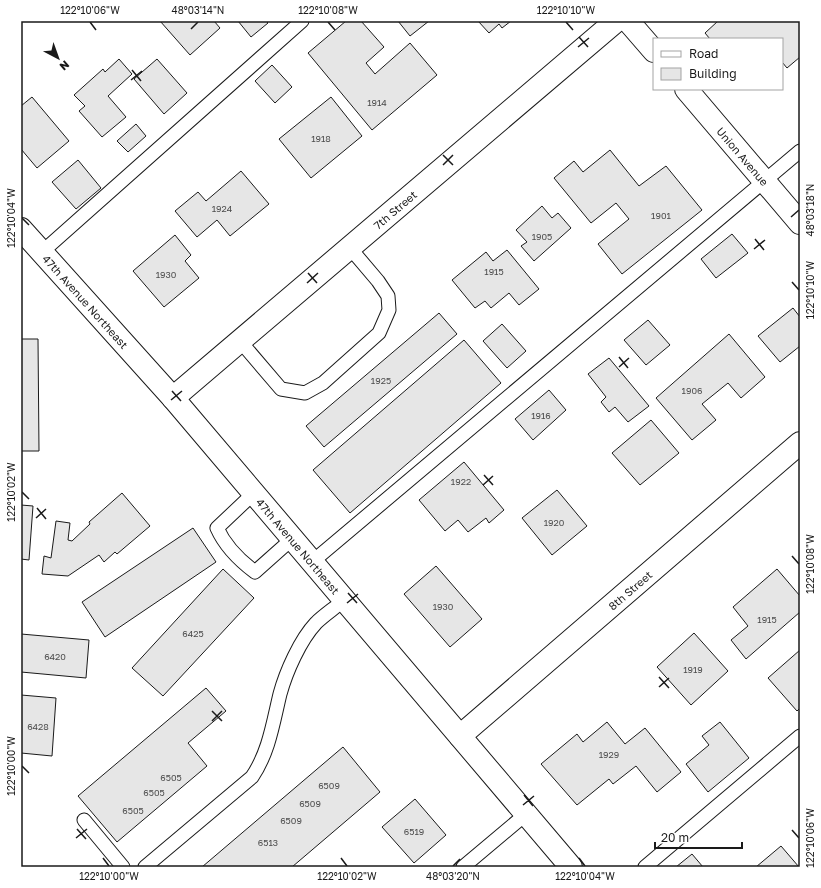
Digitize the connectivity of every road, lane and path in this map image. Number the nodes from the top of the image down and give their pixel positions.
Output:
1 (302, 21) edge
2 (616, 21) edge
3 (628, 21) edge
4 (653, 50) edge
5 (687, 90) edge
6 (800, 151) edge
7 (764, 181) junction
8 (800, 223) edge
9 (21, 230) edge
10 (350, 248) junction
11 (42, 252) junction
12 (240, 342) junction
13 (173, 398) junction
14 (800, 444) edge
15 (254, 493) junction
16 (292, 539) junction
17 (312, 562) junction
18 (344, 600) junction
19 (460, 736) junction
20 (800, 736) edge
21 (526, 814) junction
22 (84, 820) dead end
23 (123, 867) edge
24 (145, 867) edge
25 (463, 867) edge
26 (571, 867) edge
27 (645, 867) edge

1 - 11 lane
2 - 10 street, 7th Street
3 - 4 street
5 - 7 street, Union Avenue
6 - 7 lane
7 - 8 street, Union Avenue
7 - 17 lane
9 - 11 street, 47th Avenue Northeast
10 - 12 street, 7th Street
10 - 12 lane
11 - 13 street, 47th Avenue Northeast
12 - 13 street, 7th Street
13 - 15 street, 47th Avenue Northeast
14 - 19 street, 8th Street
15 - 16 street, 47th Avenue Northeast
15 - 16 lane
16 - 17 street, 47th Avenue Northeast
17 - 18 street, 47th Avenue Northeast
18 - 19 street, 47th Avenue Northeast
18 - 24 lane
19 - 21 street, 47th Avenue Northeast
20 - 27 lane
21 - 25 lane
21 - 26 street, 47th Avenue Northeast
22 - 23 lane

